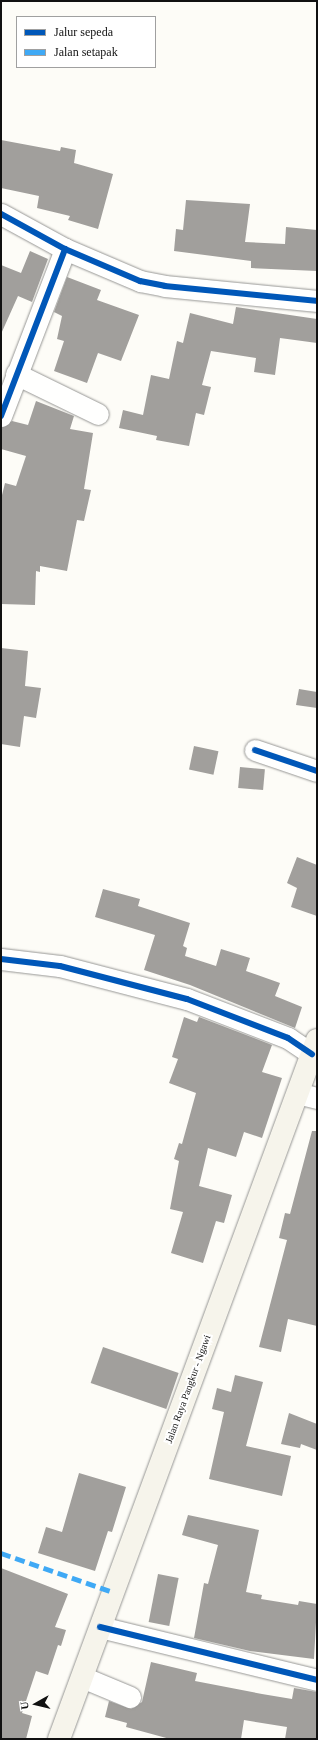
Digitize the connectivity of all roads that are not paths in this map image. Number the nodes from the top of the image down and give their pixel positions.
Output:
1 (1, 214) edge
2 (65, 249) junction
3 (317, 301) edge
4 (16, 374) junction
5 (98, 414) dead end
6 (1, 416) edge
7 (255, 750) dead end
8 (317, 771) edge
9 (1, 960) edge
10 (314, 1047) edge
11 (307, 1095) edge
12 (100, 1627) junction
13 (82, 1677) junction
14 (317, 1680) edge
15 (130, 1697) dead end
16 (59, 1739) edge

1 - 2 street
2 - 3 street
2 - 4 street
4 - 5 street
4 - 6 street
7 - 8 street
9 - 10 street
10 - 11 main road, Jalan Raya Pangkur - Ngawi
11 - 12 main road, Jalan Raya Pangkur - Ngawi
12 - 13 main road, Jalan Raya Pangkur - Ngawi
12 - 14 street
13 - 15 street
13 - 16 main road, Jalan Raya Pangkur - Ngawi

